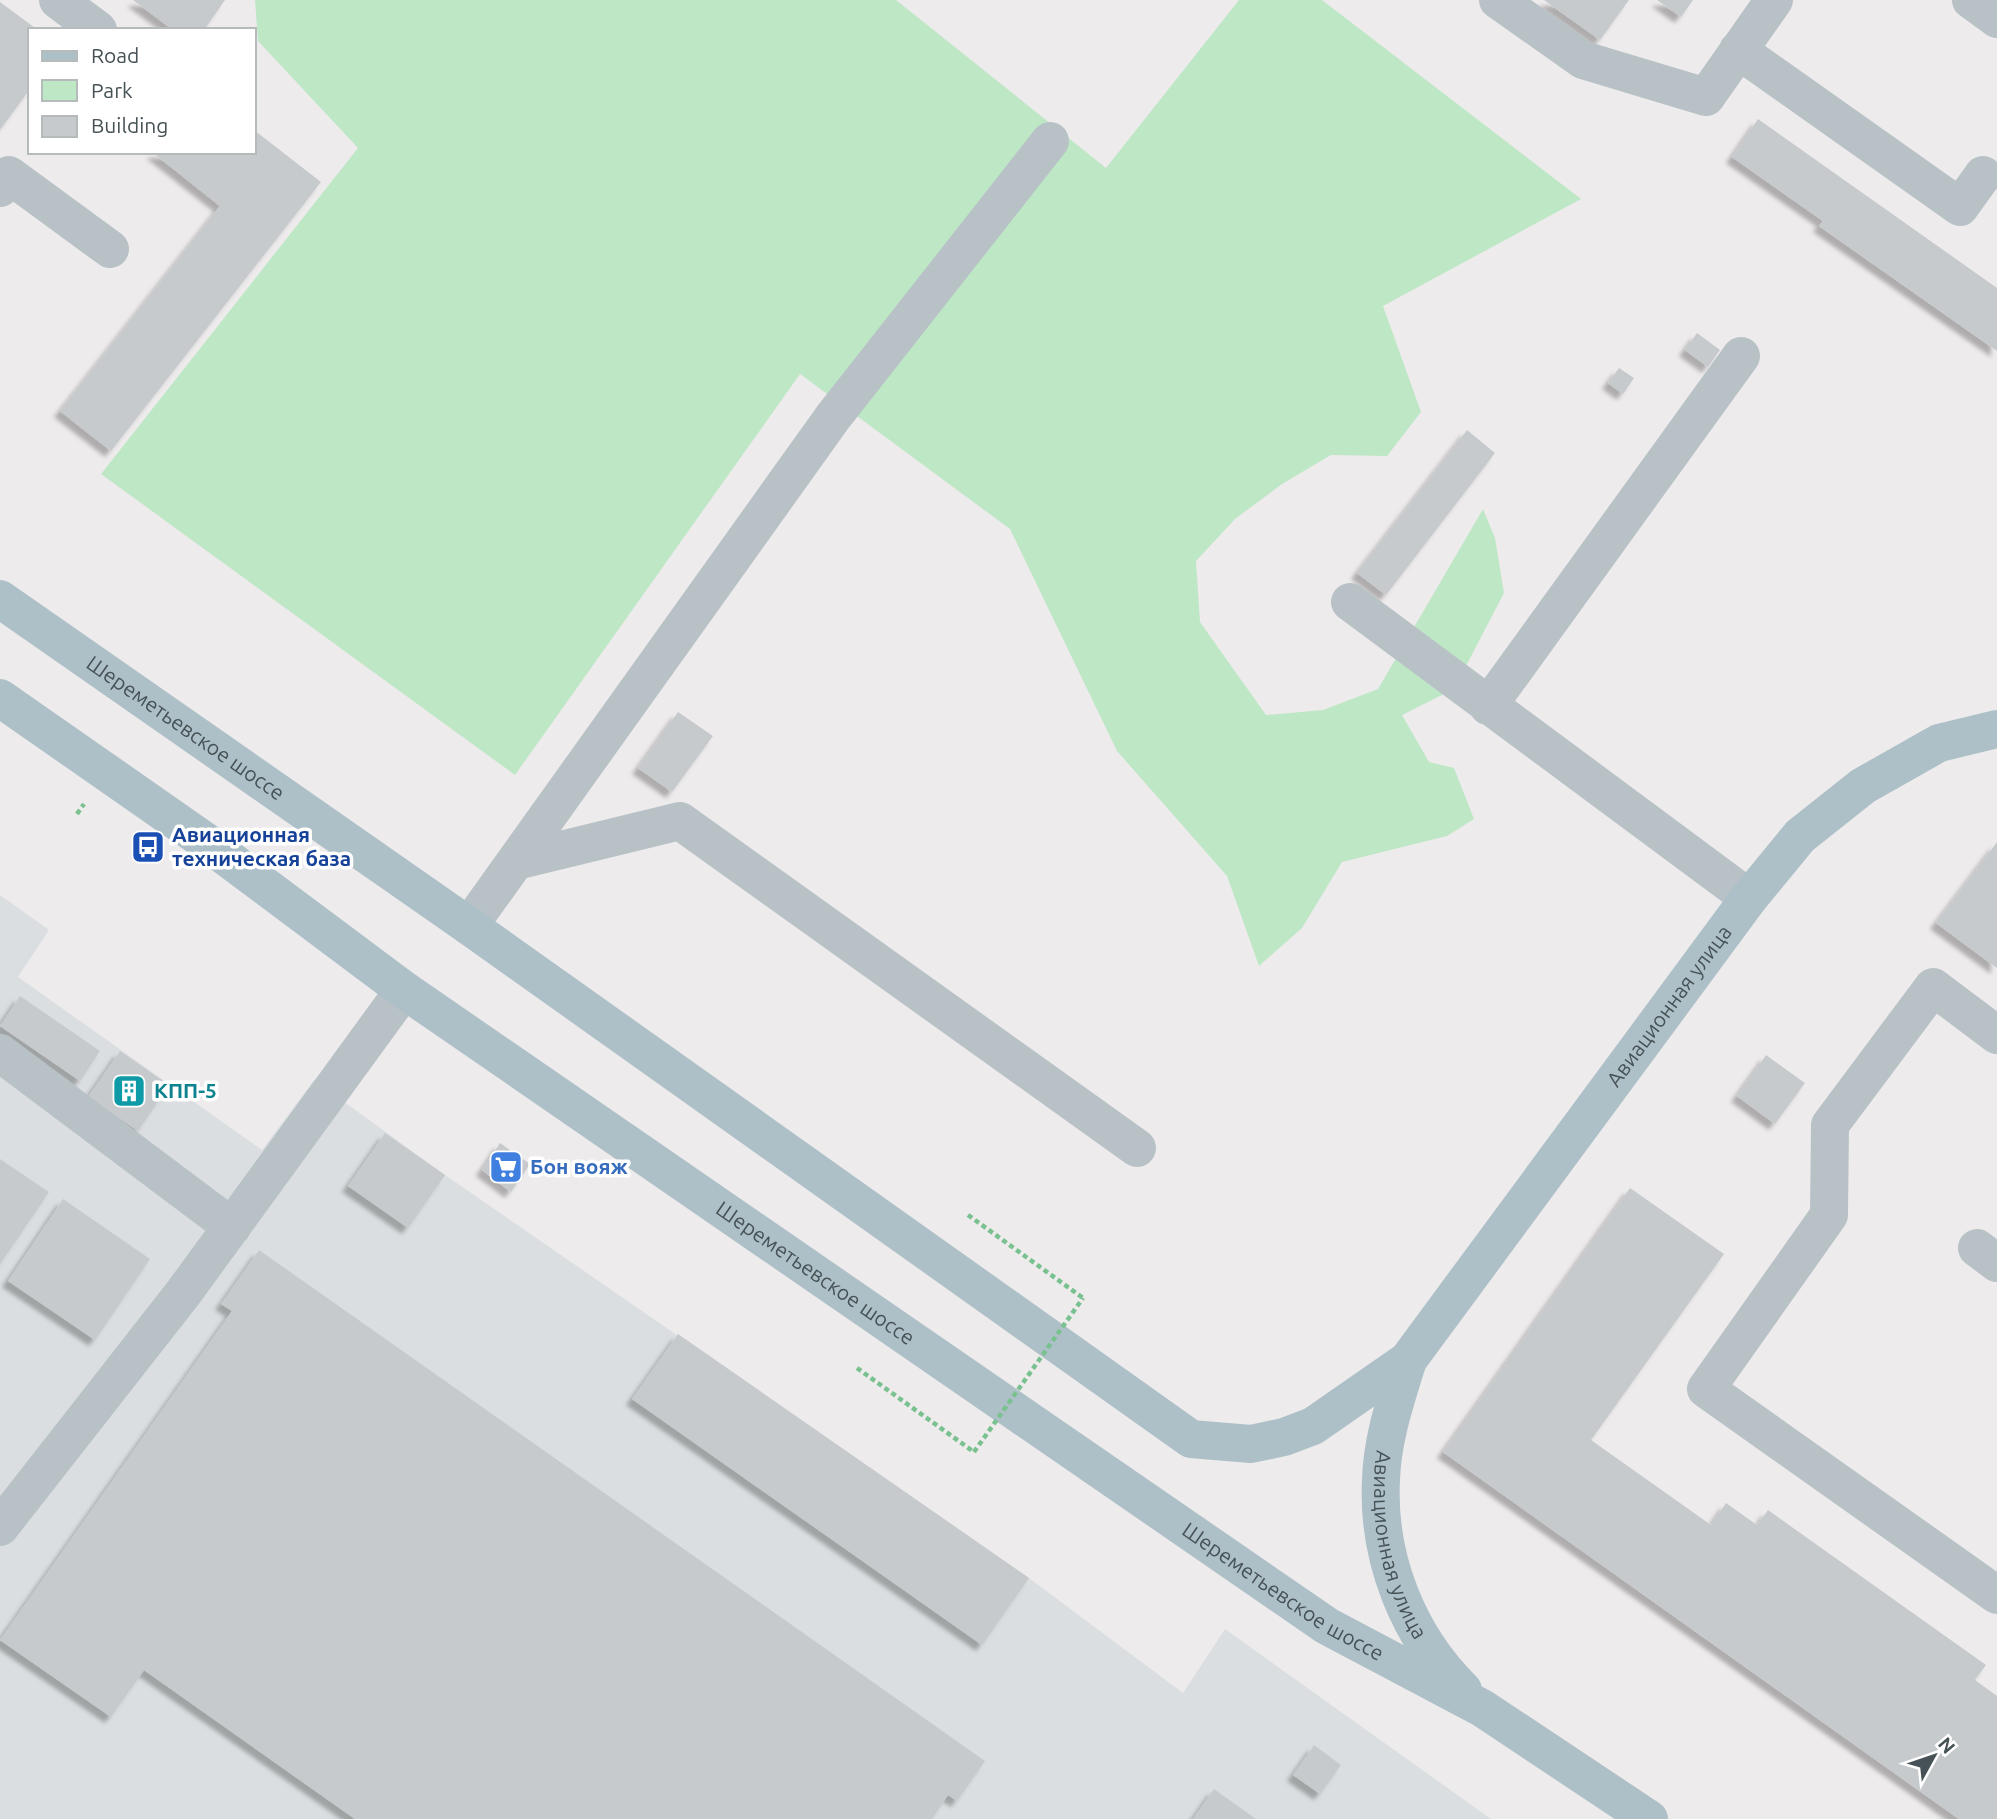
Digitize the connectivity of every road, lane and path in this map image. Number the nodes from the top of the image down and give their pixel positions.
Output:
1 (58, 0) edge
2 (1498, 0) edge
3 (1774, 0) edge
4 (1970, 0) edge
5 (1997, 19) edge
6 (96, 28) edge
7 (1738, 50) junction
8 (1050, 141) dead end
9 (1992, 171) edge
10 (0, 188) edge
11 (110, 249) dead end
12 (1741, 356) dead end
13 (0, 600) edge
14 (1350, 602) dead end
15 (0, 698) edge
16 (1488, 706) junction
17 (1997, 729) edge
18 (84, 804) dead end
19 (77, 814) dead end
20 (516, 861) junction
21 (1749, 898) junction
22 (469, 926) junction
23 (404, 989) junction
24 (1997, 1035) edge
25 (0, 1053) edge
26 (1137, 1148) dead end
27 (968, 1215) dead end
28 (232, 1227) junction
29 (1408, 1360) junction
30 (857, 1368) dead end
31 (1191, 1439) joint
32 (0, 1527) edge
33 (1997, 1595) edge
34 (1482, 1708) junction
35 (1649, 1819) edge

1 - 6 lane
2 - 7 lane
3 - 7 lane
4 - 5 lane
7 - 9 lane
8 - 20 lane
10 - 11 lane
12 - 16 lane
13 - 22 main road, Шереметьевское шоссе
14 - 16 lane
15 - 23 main road, Шереметьевское шоссе
16 - 21 lane
17 - 21 main road, Авиационная улица
18 - 19 path
20 - 22 lane
20 - 26 lane
21 - 29 main road, Авиационная улица
22 - 31 main road, Шереметьевское шоссе
23 - 28 lane
23 - 34 main road, Шереметьевское шоссе
24 - 33 lane
25 - 28 lane
27 - 30 path, bridge
28 - 32 lane
29 - 31 main road, Авиационная улица
29 - 34 main road, Авиационная улица
34 - 35 main road, Шереметьевское шоссе

